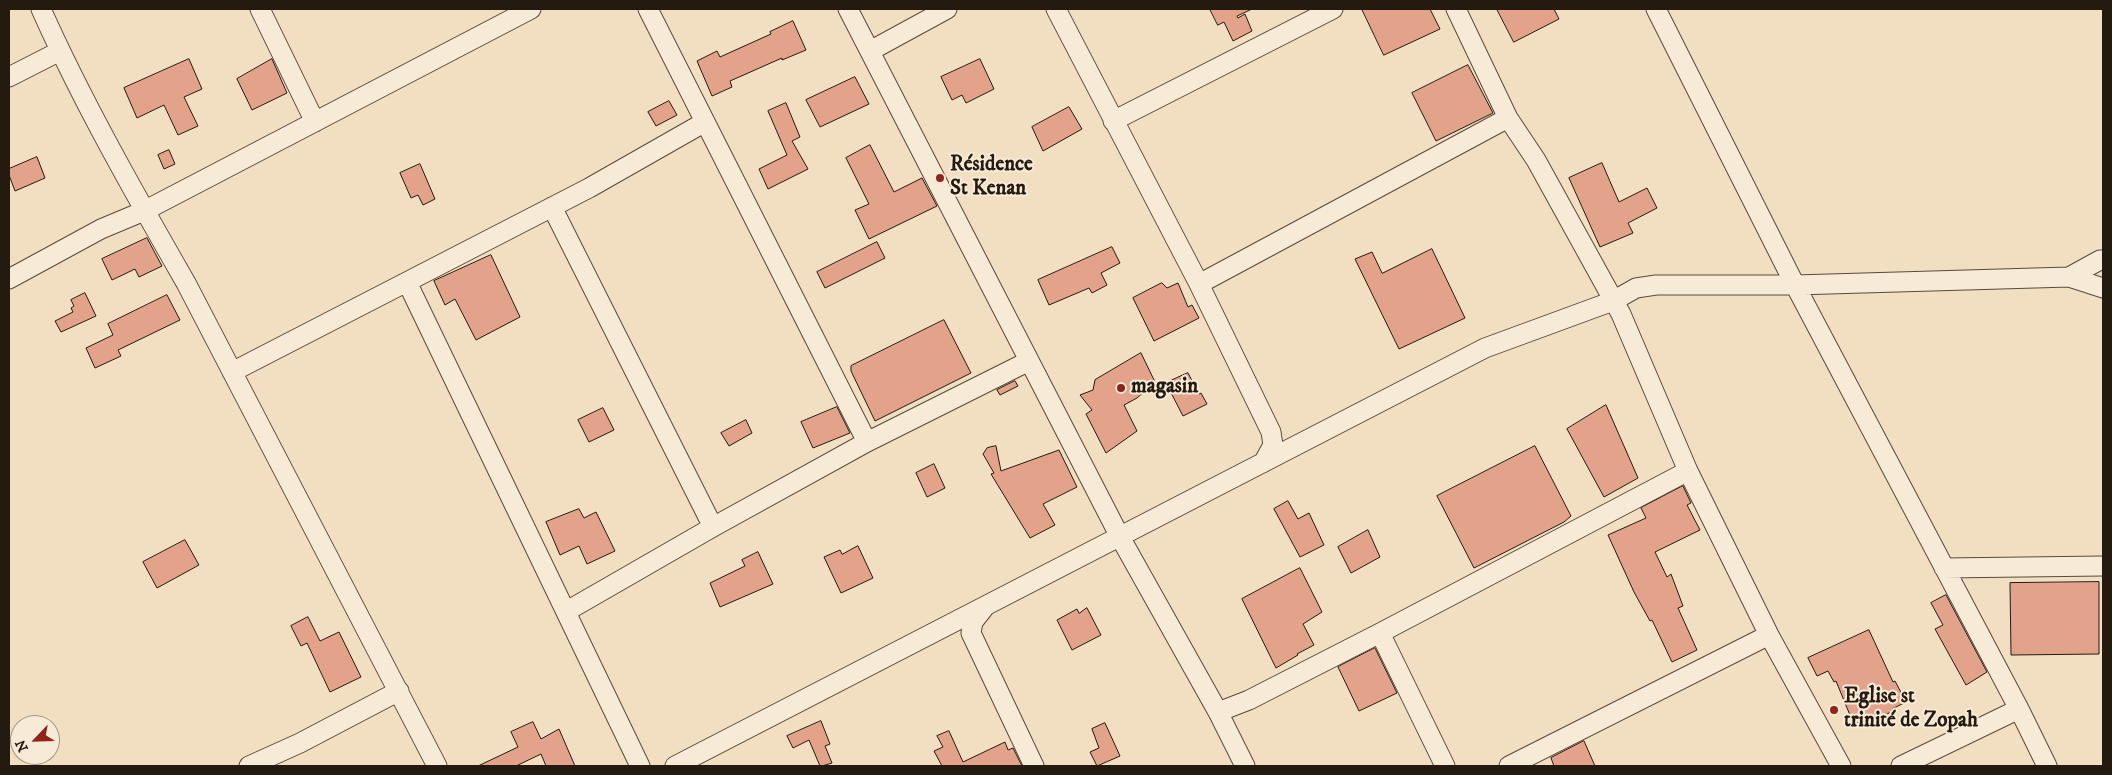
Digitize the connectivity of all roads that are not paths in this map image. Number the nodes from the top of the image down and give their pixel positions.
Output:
1 (41, 9) edge
2 (260, 9) edge
3 (531, 9) edge
4 (648, 9) edge
5 (848, 9) edge
6 (947, 9) edge
7 (1056, 9) edge
8 (1333, 9) edge
9 (1456, 9) edge
10 (1656, 9) edge
11 (60, 51) junction
12 (870, 51) junction
13 (9, 77) edge
14 (1508, 118) junction
15 (1113, 121) junction
16 (315, 122) junction
17 (705, 122) junction
18 (552, 207) junction
19 (144, 211) junction
20 (2103, 260) edge
21 (2069, 277) junction
22 (9, 279) edge
23 (407, 282) junction
24 (1198, 284) junction
25 (1794, 285) junction
26 (2103, 288) edge
27 (1613, 301) junction
28 (1029, 361) junction
29 (232, 372) junction
30 (868, 442) junction
31 (1263, 463) junction
32 (1688, 471) junction
33 (713, 527) junction
34 (1120, 537) junction
35 (2103, 566) edge
36 (1944, 568) junction
37 (987, 605) junction
38 (567, 611) junction
39 (1380, 633) junction
40 (1769, 635) junction
41 (399, 691) junction
42 (2019, 709) junction
43 (1218, 712) junction
44 (249, 766) edge
45 (437, 766) edge
46 (640, 766) edge
47 (675, 766) edge
48 (1034, 766) edge
49 (1246, 766) edge
50 (1445, 766) edge
51 (1510, 766) edge
52 (1841, 766) edge
53 (1901, 766) edge
54 (2047, 766) edge

1 - 11 street
2 - 16 street
3 - 16 street
4 - 17 street
5 - 12 street
6 - 12 street
7 - 15 street
8 - 15 street
9 - 14 street
10 - 25 street
11 - 13 street
11 - 19 street
12 - 28 street
14 - 24 street
14 - 27 street
15 - 24 street
16 - 19 street
17 - 18 street
17 - 30 street
18 - 23 street
18 - 33 street
19 - 22 street
19 - 29 street
20 - 21 street
21 - 25 street
21 - 26 street
23 - 29 street
23 - 38 street
24 - 31 street
25 - 27 street
25 - 36 street
27 - 31 street
27 - 32 street
28 - 30 street
28 - 34 street
29 - 41 street
30 - 33 street
31 - 34 street
32 - 39 street
32 - 40 street
33 - 38 street
34 - 37 street
34 - 43 street
35 - 36 street
36 - 42 street
37 - 47 street
37 - 48 street
38 - 46 street
39 - 43 street
39 - 50 street
40 - 51 street
40 - 52 street
41 - 44 street
41 - 45 street
42 - 53 street
42 - 54 street
43 - 49 street

